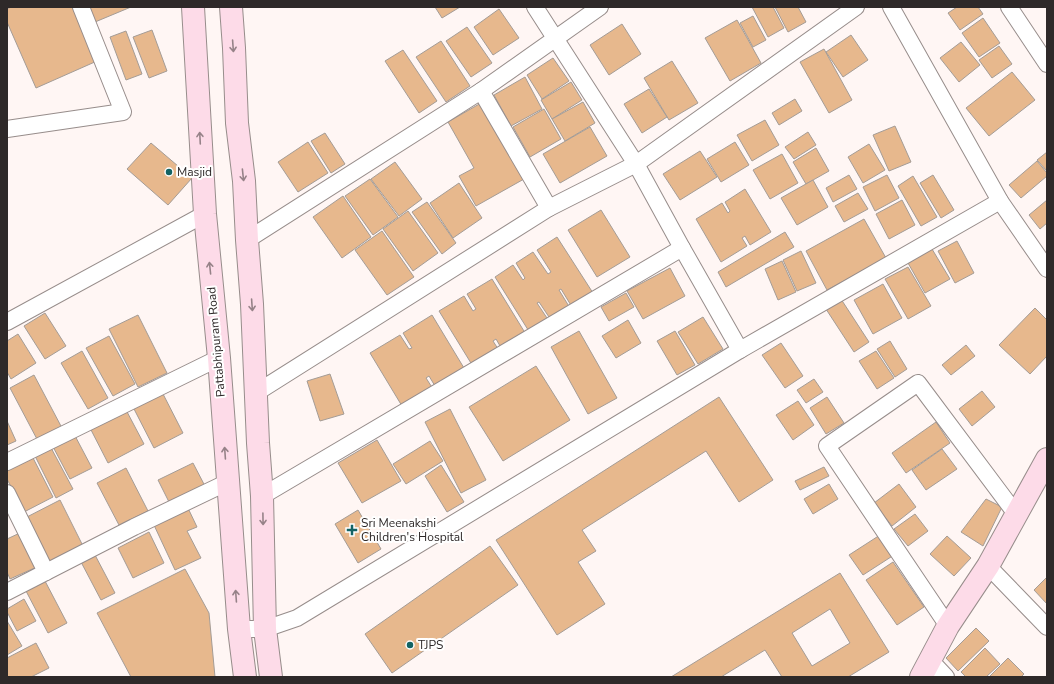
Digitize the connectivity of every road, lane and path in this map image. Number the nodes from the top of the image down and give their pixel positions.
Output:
1 (81, 7) edge
2 (193, 7) edge
3 (230, 7) edge
4 (534, 7) edge
5 (600, 7) edge
6 (856, 7) edge
7 (891, 7) edge
8 (1009, 7) edge
9 (555, 39) junction
10 (1047, 64) edge
11 (481, 91) junction
12 (7, 129) edge
13 (636, 164) junction
14 (1000, 201) junction
15 (549, 208) junction
16 (205, 214) junction
17 (247, 240) junction
18 (682, 248) junction
19 (1047, 269) edge
20 (7, 322) edge
21 (740, 350) junction
22 (218, 358) junction
23 (256, 393) junction
24 (7, 462) edge
25 (1044, 474) edge
26 (228, 482) junction
27 (7, 494) edge
28 (262, 496) junction
29 (1016, 514) junction
30 (988, 566) junction
31 (46, 572) junction
32 (7, 592) edge
33 (948, 626) junction
34 (1047, 627) edge
35 (239, 629) junction
36 (265, 629) junction
37 (926, 669) edge
38 (245, 677) edge
39 (271, 677) edge
40 (946, 677) edge

1 - 12 street
16 -> 2 street, Pattabhipuram Road
3 -> 17 street
4 - 9 street
5 - 9 street
6 - 13 street
7 - 14 street
8 - 10 street
9 - 11 street
9 - 13 street
11 - 15 street
11 - 17 street
13 - 15 street
13 - 18 street
14 - 19 street
14 - 21 street
15 - 23 street
16 - 20 street
22 -> 16 street, Pattabhipuram Road
17 -> 23 street
18 - 21 street
18 - 28 street
21 - 36 street
22 - 24 street
26 -> 22 street, Pattabhipuram Road
23 - 28 street
25 - 29 street
26 - 31 street
35 -> 26 street, Pattabhipuram Road
27 - 31 street
28 -> 36 street
29 - 30 street
29 - 33 street
30 - 33 street
30 - 34 street
31 - 32 street
33 - 37 street
35 - 36 street
35 - 38 street, Pattabhipuram Road
36 - 39 street
37 - 40 street

